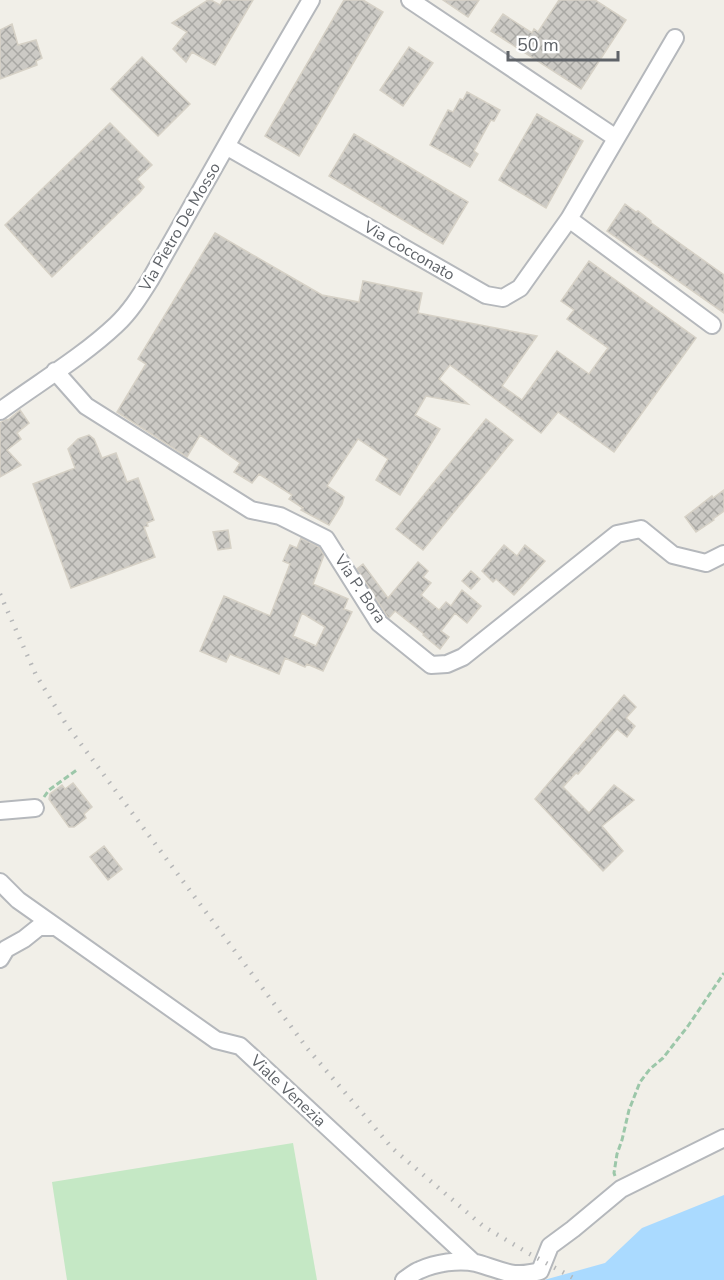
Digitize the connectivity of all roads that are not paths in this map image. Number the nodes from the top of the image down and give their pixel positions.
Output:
1 (311, 0) edge
2 (410, 0) edge
3 (675, 38) dead end
4 (616, 138) junction
5 (226, 146) junction
6 (569, 219) junction
7 (712, 325) dead end
8 (55, 371) junction
9 (0, 411) edge
10 (724, 554) edge
11 (36, 808) road end
12 (0, 811) edge
13 (0, 882) edge
14 (55, 927) junction
15 (0, 959) edge
16 (724, 1138) edge
17 (473, 1262) junction
18 (404, 1280) edge

1 - 5 street, Via Pietro De Mosso
2 - 4 street
3 - 4 street, Via Cocconato
4 - 6 street, Via Cocconato
5 - 6 street, Via Cocconato
5 - 8 street, Via Pietro De Mosso
6 - 7 street
8 - 9 street, Via Pietro De Mosso
8 - 10 street, Via P. Bora
11 - 12 street
13 - 14 street, Viale Venezia
14 - 15 street
14 - 17 street, Viale Venezia
16 - 17 street
17 - 18 street

